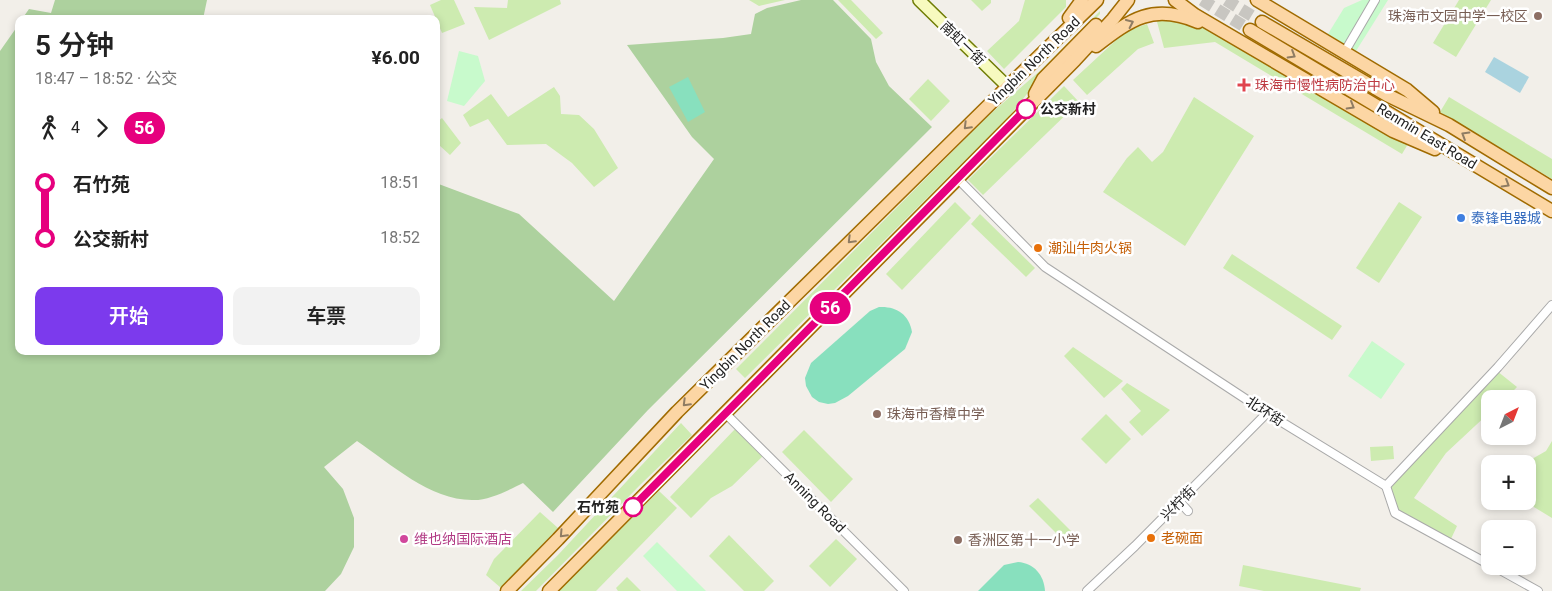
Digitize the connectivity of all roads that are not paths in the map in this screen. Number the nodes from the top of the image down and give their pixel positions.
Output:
1 (919, 0) edge
2 (1082, 0) edge
3 (1097, 0) edge
4 (1119, 0) edge
5 (1128, 0) edge
6 (1257, 0) edge
7 (1271, 0) edge
8 (1375, 0) edge
9 (1178, 1) edge
10 (1262, 22) tunnel mouth
11 (1301, 26) junction
12 (1250, 30) tunnel mouth
13 (1236, 39) junction
14 (1344, 52) junction
15 (1040, 55) junction
16 (1075, 60) junction
17 (1007, 86) junction
18 (1026, 109) junction
19 (1448, 125) junction
20 (1477, 166) junction
21 (958, 179) junction
22 (1552, 188) edge
23 (1552, 211) edge
24 (1552, 305) edge
25 (1267, 413) junction
26 (726, 414) junction
27 (1386, 486) junction
28 (1179, 501) junction
29 (1188, 511) dead end
30 (1481, 561) edge
31 (1508, 575) edge
32 (556, 589) edge
33 (507, 591) edge
34 (904, 591) edge
35 (1087, 591) edge
36 (1538, 591) edge

1 - 17 main road, 南虹一街
2 - 15 main road
3 - 15 main road, Yingbin North Road
4 - 18 main road
5 - 16 main road
6 - 11 main road
7 - 11 main road
8 - 14 street
9 - 13 main road
10 - 19 main road, Renmin East Road
11 - 14 main road
12 -> 20 main road, Renmin East Road
16 -> 13 main road
13 -> 20 main road
14 - 19 main road
15 - 17 main road, Yingbin North Road
16 - 18 main road
17 -> 33 main road, Yingbin North Road
18 - 21 main road
22 -> 19 main road, Renmin East Road
20 -> 23 main road, Renmin East Road
21 - 25 street, 北环街
21 - 26 main road
24 - 27 street
25 - 27 street, 北环街
25 - 28 street, 兴柠街
26 - 32 main road
26 - 34 street, Anning Road
27 - 30 street
28 - 29 street
28 - 35 street, 兴柠街
31 - 36 street

